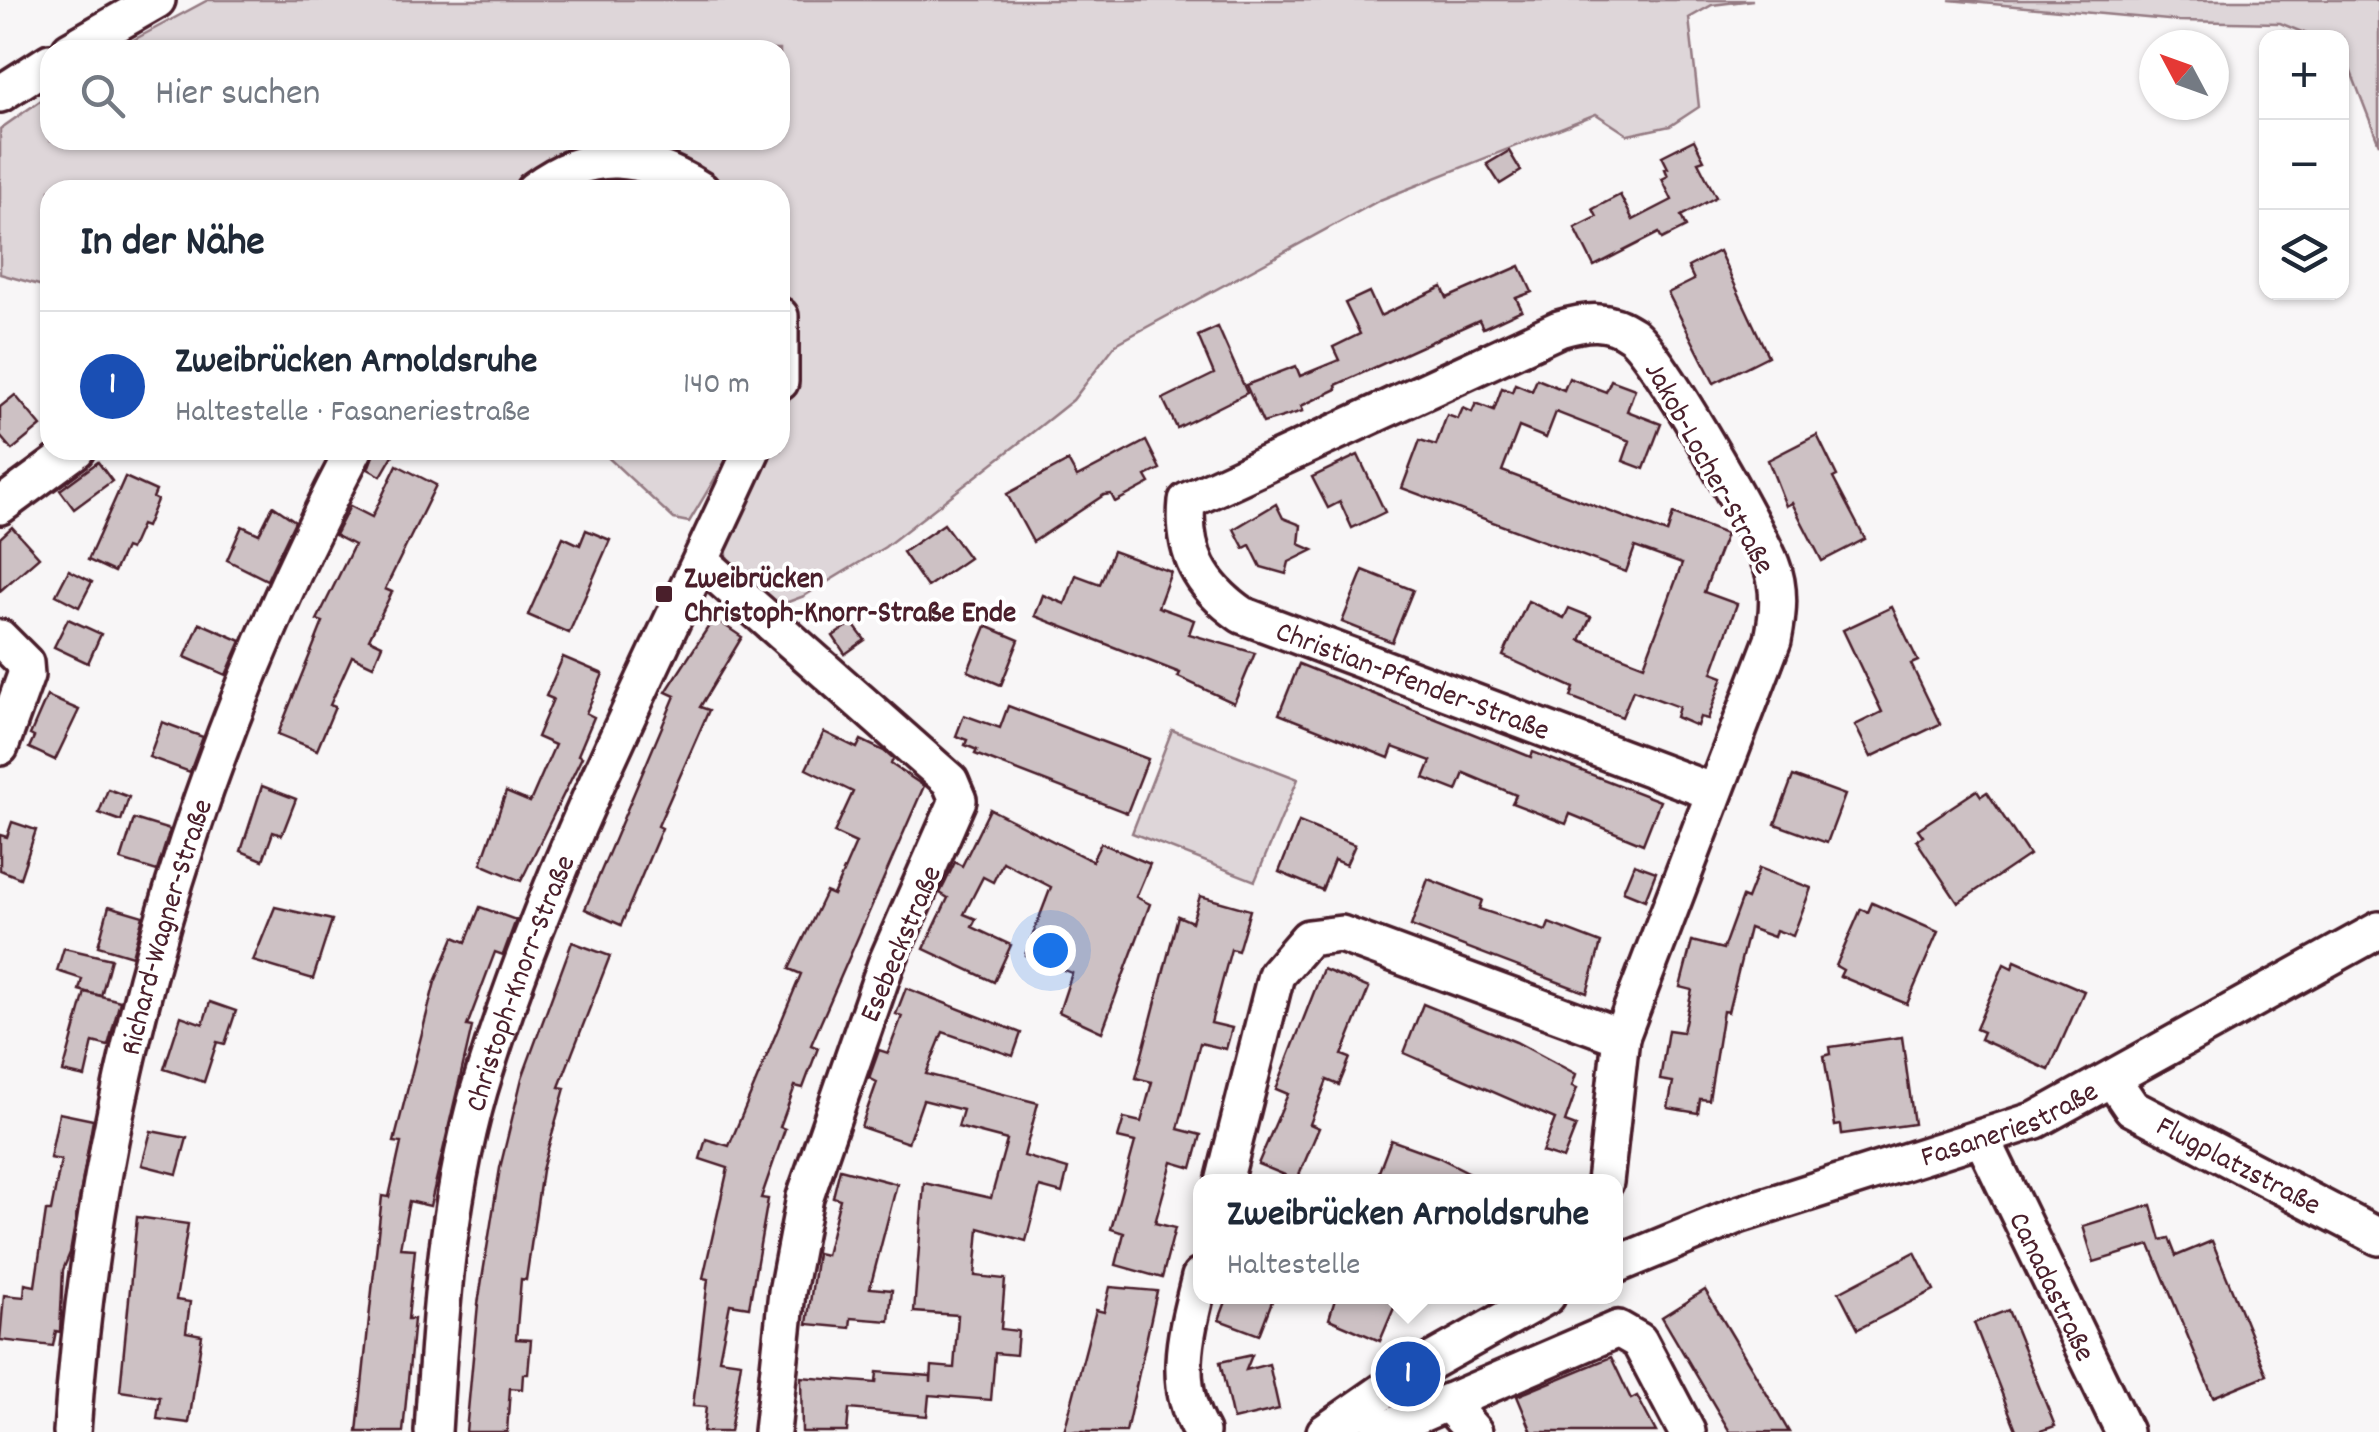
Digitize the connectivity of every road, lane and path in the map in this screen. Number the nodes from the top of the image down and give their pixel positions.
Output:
1 (157, 0) edge
2 (87, 40) edge
3 (40, 68) edge
4 (0, 94) edge
5 (548, 180) edge
6 (686, 180) edge
7 (62, 460) edge
8 (349, 460) edge
9 (747, 460) edge
10 (1188, 500) joint
11 (0, 506) edge
12 (702, 561) junction
13 (0, 638) edge
14 (0, 746) edge
15 (1712, 792) junction
16 (2379, 930) edge
17 (1622, 1038) junction
18 (2113, 1080) junction
19 (1983, 1140) junction
20 (1226, 1174) edge
21 (1606, 1174) edge
22 (2379, 1236) edge
23 (1623, 1261) edge
24 (1195, 1304) edge
25 (1533, 1304) edge
26 (1447, 1402) junction
27 (1331, 1430) edge
28 (72, 1432) edge
29 (433, 1432) edge
30 (772, 1432) edge
31 (1201, 1432) edge
32 (1379, 1432) edge
33 (1474, 1432) edge
34 (1687, 1432) edge
35 (2124, 1432) edge

1 - 2 street
3 - 4 street
5 - 6 street
7 - 11 street
8 - 28 street, Richard-Wagner-Straße
9 - 12 street
10 - 15 street, Christian-Pfender-Straße
10 - 15 street, Jakob-Locher-Straße
12 - 29 street, Christoph-Knorr-Straße
12 - 30 street, Esebeckstraße
13 - 14 street
15 - 17 street, Jakob-Locher-Straße
16 - 18 street, Fasaneriestraße
17 - 20 street
17 - 21 street, Jakob-Locher-Straße
18 - 19 street, Fasaneriestraße
18 - 22 street, Flugplatzstraße
19 - 23 street, Fasaneriestraße
19 - 35 street, Canadastraße
24 - 31 street
25 - 27 street
26 - 32 street
26 - 33 street
26 - 34 street

